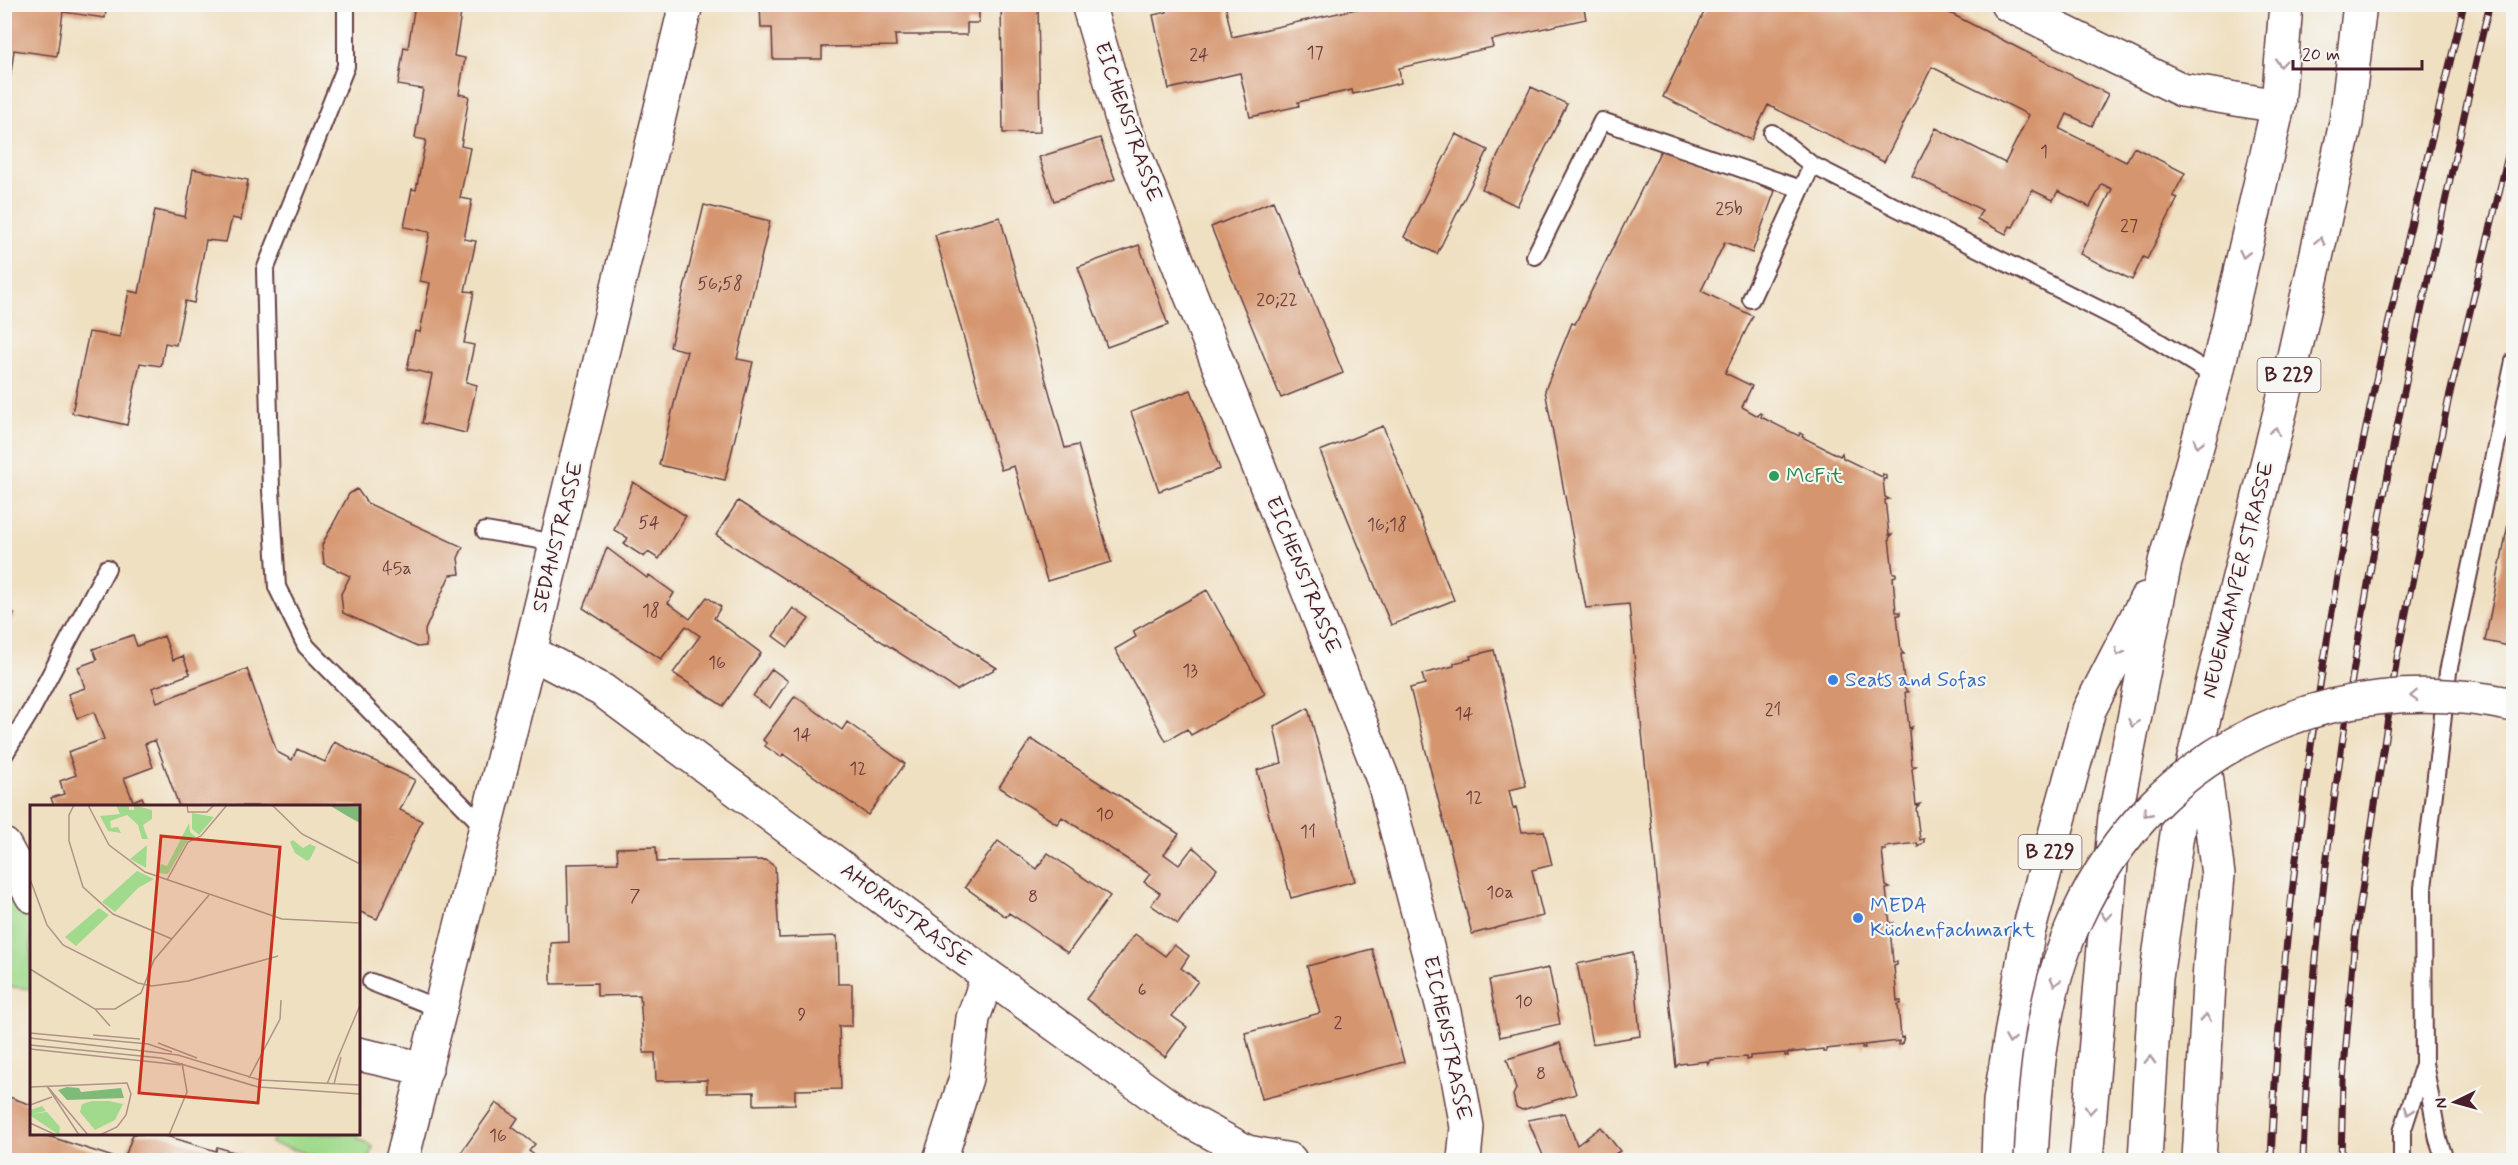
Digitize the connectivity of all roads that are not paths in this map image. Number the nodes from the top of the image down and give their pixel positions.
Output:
1 (346, 4) edge
2 (686, 4) edge
3 (1088, 4) edge
4 (2007, 4) edge
5 (2286, 4) edge
6 (2360, 4) edge
7 (2278, 106) junction
8 (1772, 133) dead end
9 (1812, 165) junction
10 (1801, 189) junction
11 (1535, 256) dead end
12 (1751, 299) dead end
13 (2514, 361) edge
14 (2216, 377) junction
15 (485, 531) dead end
16 (557, 543) junction
17 (2165, 562) junction
18 (107, 568) dead end
19 (530, 652) junction
20 (2514, 705) edge
21 (2199, 732) junction
22 (4, 755) edge
23 (485, 828) junction
24 (4, 845) edge
25 (30, 892) edge
26 (988, 976) junction
27 (371, 982) dead end
28 (440, 1009) junction
29 (360, 1054) edge
30 (2424, 1063) junction
31 (426, 1069) junction
32 (402, 1161) edge
33 (940, 1161) edge
34 (1290, 1161) edge
35 (1464, 1161) edge
36 (1998, 1161) edge
37 (2031, 1161) edge
38 (2086, 1161) edge
39 (2145, 1161) edge
40 (2199, 1161) edge
41 (2402, 1161) edge
42 (2445, 1161) edge

1 - 23 lane
2 - 16 main road, SEDANSTRASSE
3 - 35 main road, EICHENSTRASSE
4 - 7 main road
5 -> 7 main road, B 229
21 -> 6 main road, NEUENKAMPER STRASSE / B 229
7 -> 14 main road, B 229
8 - 9 lane
9 - 10 lane
9 - 14 lane
10 - 11 lane
10 - 12 lane
13 - 30 lane
14 -> 17 main road, B 229
15 - 16 lane
16 - 19 main road, SEDANSTRASSE
17 -> 36 main road, B 229
17 -> 38 main road, B 229
18 - 22 lane
19 - 23 main road, SEDANSTRASSE
19 - 26 main road, AHORNSTRASSE
20 -> 37 main road, bridge
39 -> 21 main road, NEUENKAMPER STRASSE / B 229
40 -> 21 main road, B 229
23 - 28 main road, SEDANSTRASSE
24 - 25 main road
26 - 33 main road
26 - 34 main road, AHORNSTRASSE
27 - 28 lane
28 - 31 main road, SEDANSTRASSE
29 - 31 main road
30 -> 41 lane
30 - 42 lane
31 - 32 main road, SEDANSTRASSE

